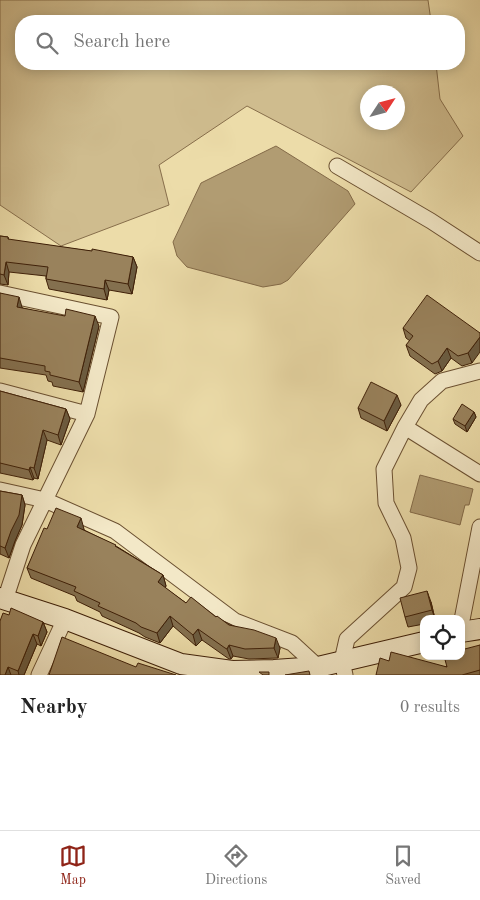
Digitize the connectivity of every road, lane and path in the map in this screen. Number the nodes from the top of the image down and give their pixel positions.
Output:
1 (336, 166) dead end
2 (480, 253) edge
3 (0, 293) edge
4 (480, 371) edge
5 (0, 391) edge
6 (87, 414) junction
7 (405, 428) junction
8 (480, 474) edge
9 (0, 490) edge
10 (45, 500) junction
11 (480, 527) edge
12 (3, 599) edge
13 (463, 615) edge
14 (65, 619) junction
15 (480, 629) edge
16 (465, 631) edge
17 (420, 643) edge
18 (343, 668) edge
19 (319, 671) edge
20 (38, 675) edge

1 - 2 street
3 - 6 street
4 - 7 street
5 - 6 street
6 - 10 street
7 - 8 street
7 - 18 street
9 - 10 street
10 - 12 street
10 - 19 street
11 - 13 street
12 - 14 street
14 - 19 street
14 - 20 street
15 - 16 street
17 - 18 street
18 - 19 street

